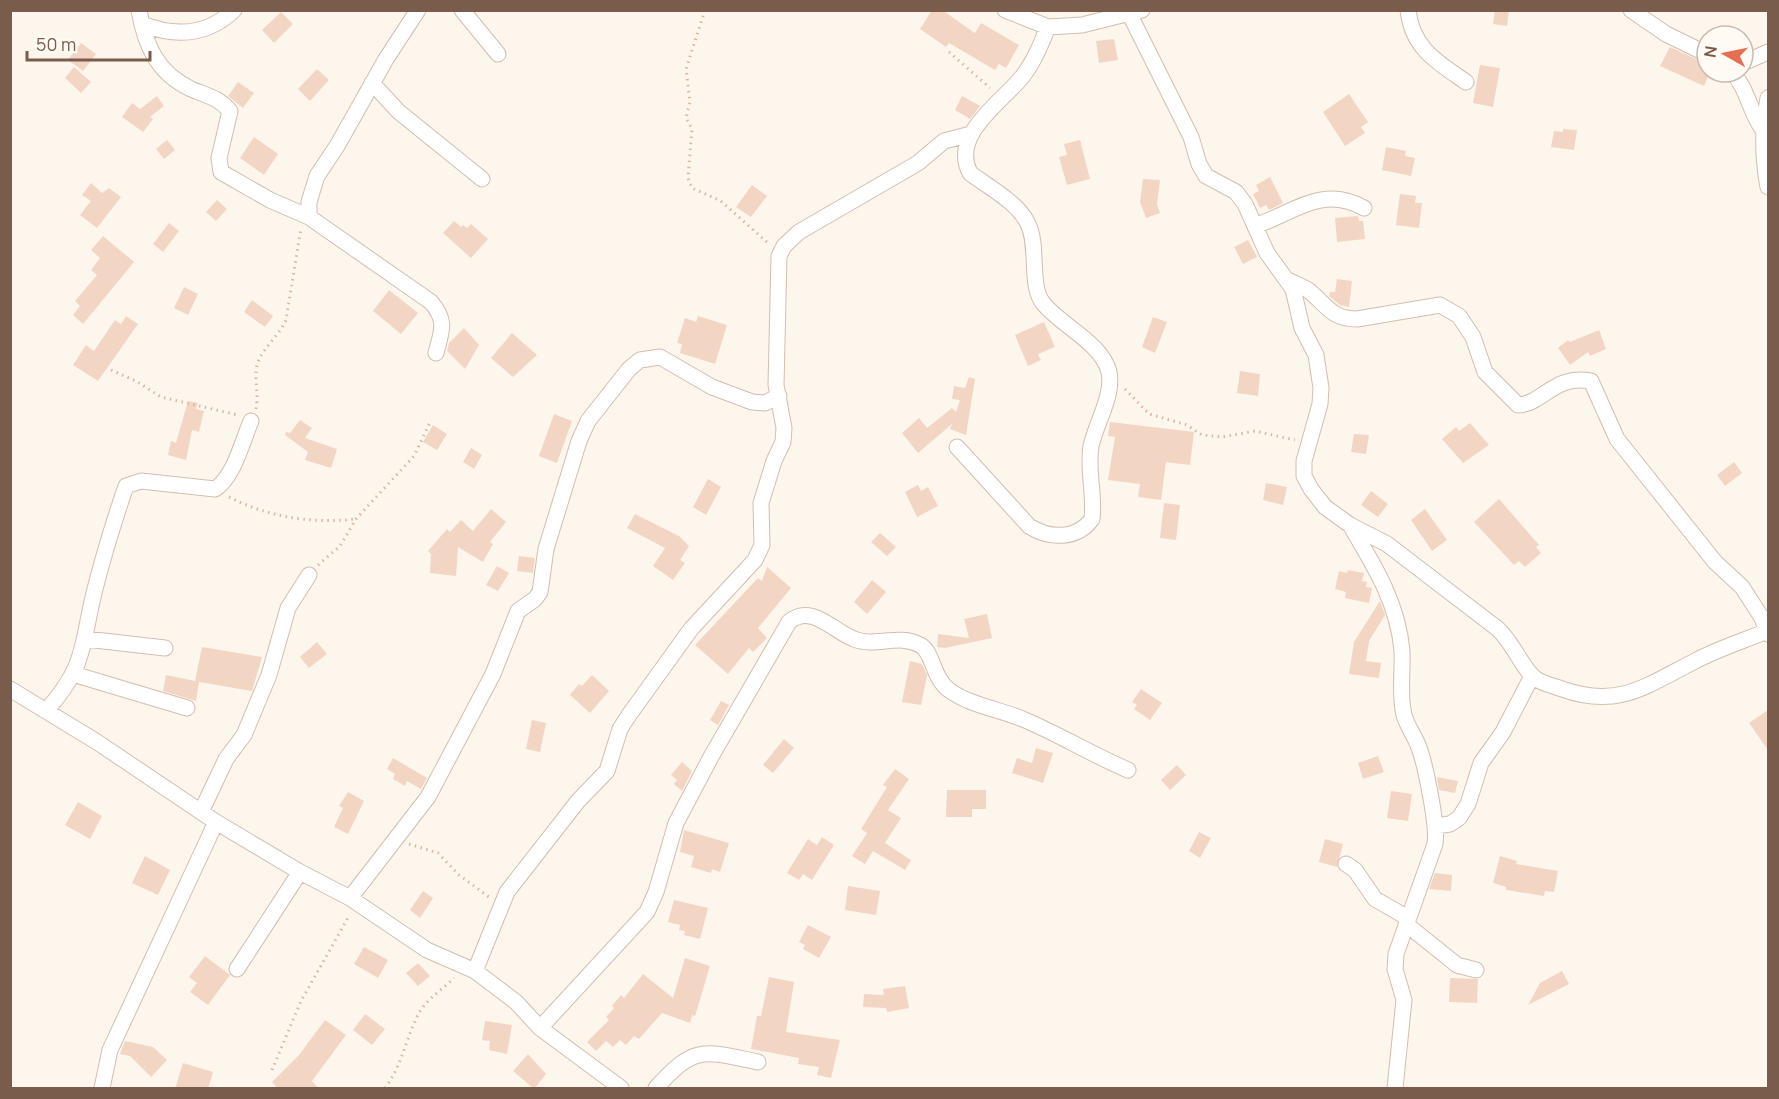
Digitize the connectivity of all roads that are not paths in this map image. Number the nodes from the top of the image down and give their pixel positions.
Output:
1 (234, 10) edge
2 (418, 10) edge
3 (462, 10) edge
4 (1005, 10) edge
5 (1408, 10) edge
6 (1631, 10) edge
7 (1136, 13) edge
8 (140, 17) edge
9 (1048, 27) junction
10 (1695, 48) edge
11 (498, 54) dead end
12 (1466, 82) dead end
13 (372, 83) junction
14 (1741, 84) edge
15 (1768, 98) edge
16 (1763, 130) junction
17 (971, 134) junction
18 (482, 179) dead end
19 (1768, 187) edge
20 (1364, 208) dead end
21 (307, 216) junction
22 (1255, 226) junction
23 (1286, 279) junction
24 (436, 352) dead end
25 (778, 396) junction
26 (251, 421) road end
27 (957, 447) dead end
28 (1350, 525) junction
29 (309, 575) road end
30 (1768, 632) edge
31 (86, 639) junction
32 (165, 648) dead end
33 (73, 674) junction
34 (1532, 676) junction
35 (10, 689) edge
36 (187, 708) dead end
37 (46, 711) junction
38 (1128, 771) dead end
39 (201, 812) junction
40 (216, 822) junction
41 (1435, 826) junction
42 (1346, 864) dead end
43 (300, 872) junction
44 (353, 899) junction
45 (1407, 921) junction
46 (237, 969) dead end
47 (470, 969) junction
48 (1476, 970) dead end
49 (540, 1028) junction
50 (758, 1062) dead end
51 (102, 1089) edge
52 (621, 1089) edge
53 (657, 1089) edge
54 (1395, 1089) edge

1 - 8 street
2 - 13 street
3 - 11 street
4 - 9 street
5 - 12 street
6 - 10 street
7 - 9 street
7 - 22 street
8 - 21 street
9 - 17 street
13 - 18 street
13 - 21 street
14 - 16 street
15 - 16 street
16 - 19 street
17 - 25 street
17 - 27 street
20 - 22 street
21 - 24 street
22 - 23 street
23 - 28 street
23 - 30 street
25 - 44 street
25 - 47 street
26 - 31 street
28 - 34 street
28 - 41 street
29 - 39 street
30 - 34 street
31 - 32 street
31 - 33 street
33 - 36 street
33 - 37 street
34 - 41 street
35 - 37 street
37 - 39 street
38 - 49 street
39 - 40 street
40 - 43 street
40 - 51 street
41 - 45 street
42 - 45 street
43 - 44 street
43 - 46 street
44 - 47 street
45 - 48 street
45 - 54 street
47 - 49 street
49 - 52 street
50 - 53 street

